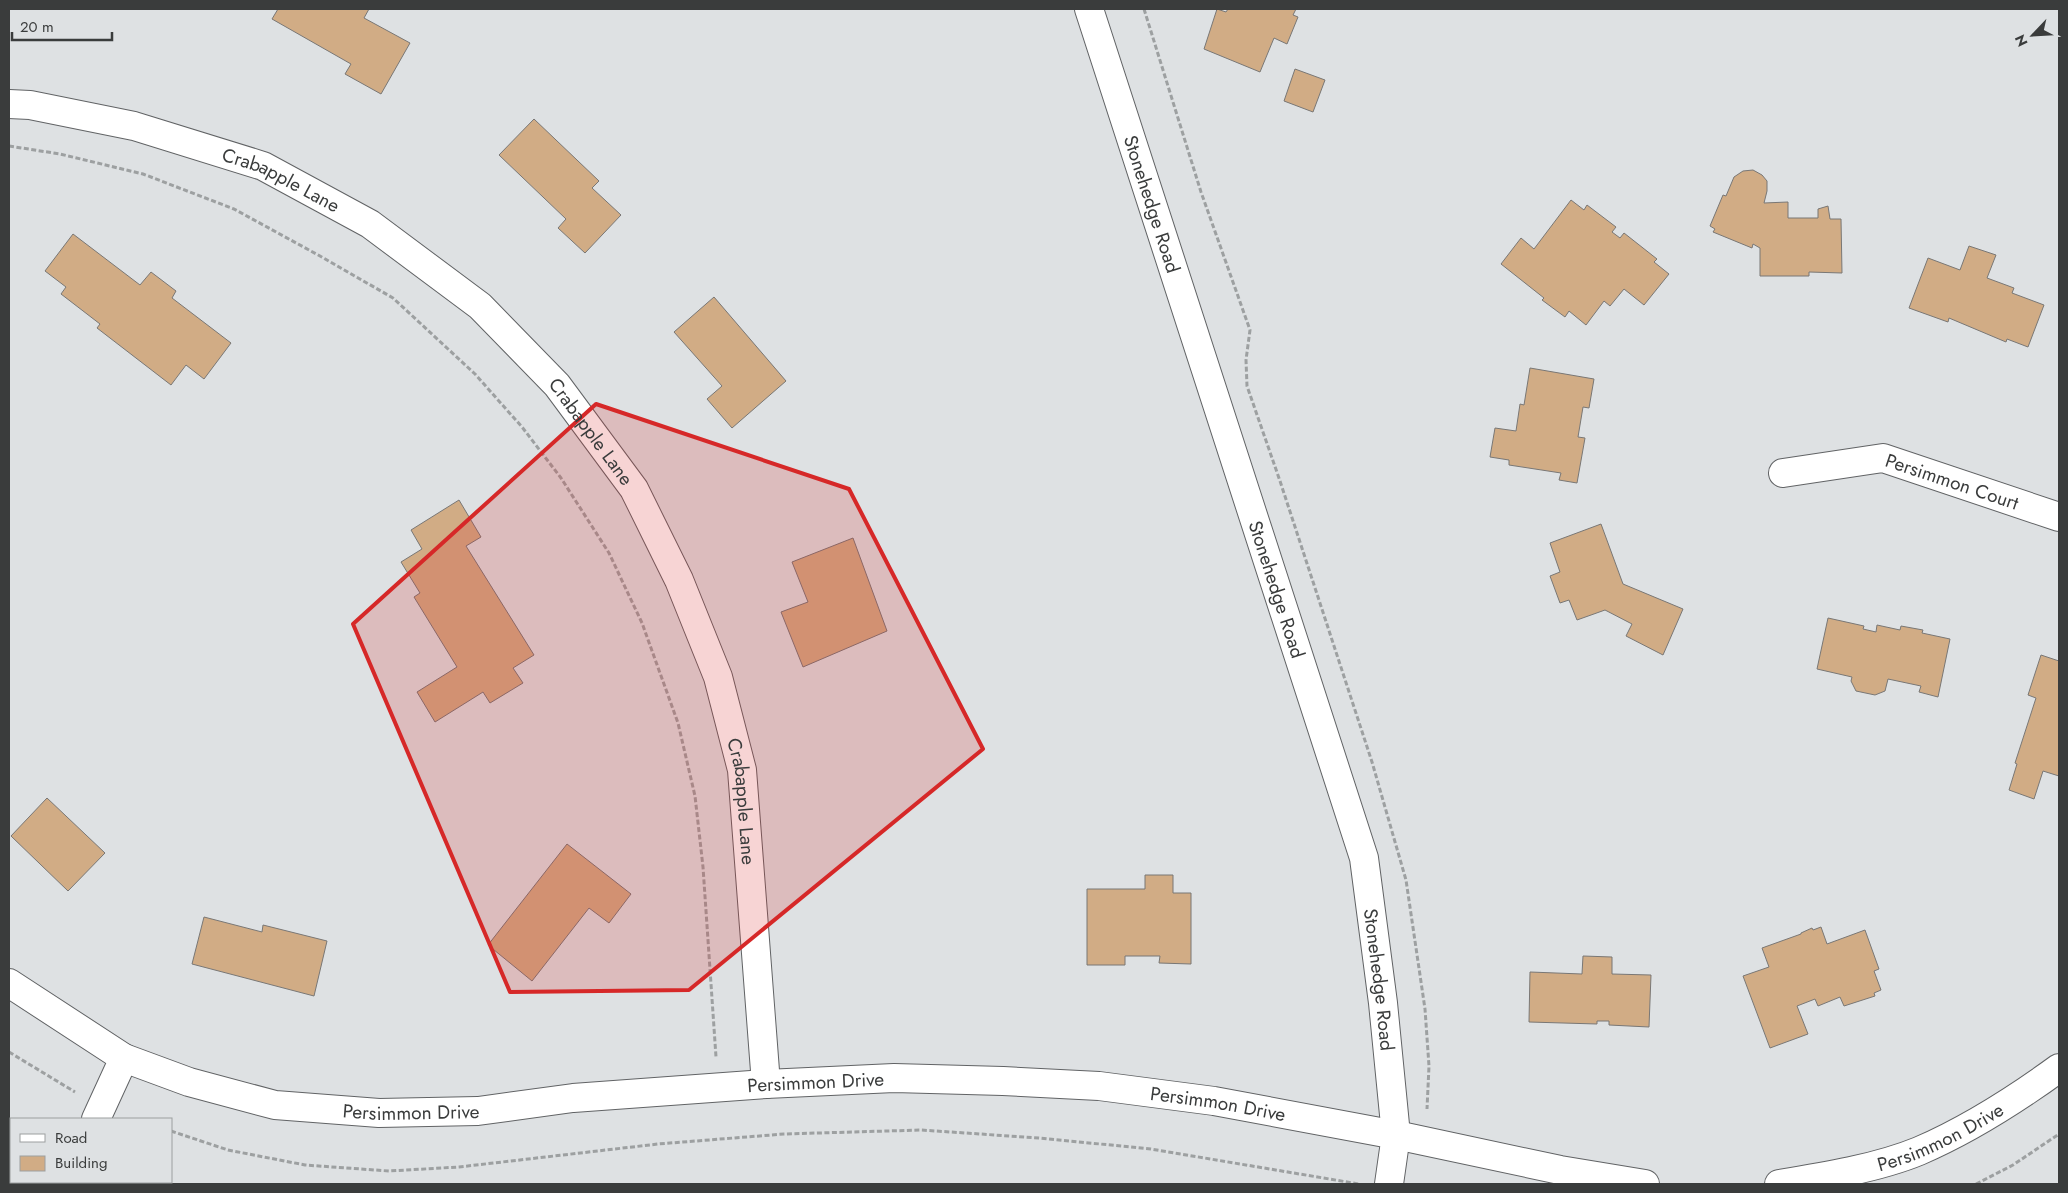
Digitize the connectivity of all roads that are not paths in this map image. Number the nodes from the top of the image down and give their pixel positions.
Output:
1 (1088, 9) edge
2 (9, 104) edge
3 (1784, 473) dead end
4 (2059, 517) edge
5 (9, 983) edge
6 (124, 1058) junction
7 (2059, 1068) edge
8 (766, 1084) junction
9 (99, 1113) edge
10 (1396, 1135) junction
11 (1389, 1184) edge
12 (1645, 1184) edge
13 (1779, 1184) edge

1 - 10 street, Stonehedge Road
2 - 8 street, Crabapple Lane
3 - 4 street, Persimmon Court
5 - 6 street, Persimmon Drive
6 - 8 street, Persimmon Drive
6 - 9 street
7 - 13 street, Persimmon Drive
8 - 10 street, Persimmon Drive
10 - 11 street, Stonehedge Road
10 - 12 street, Persimmon Drive

